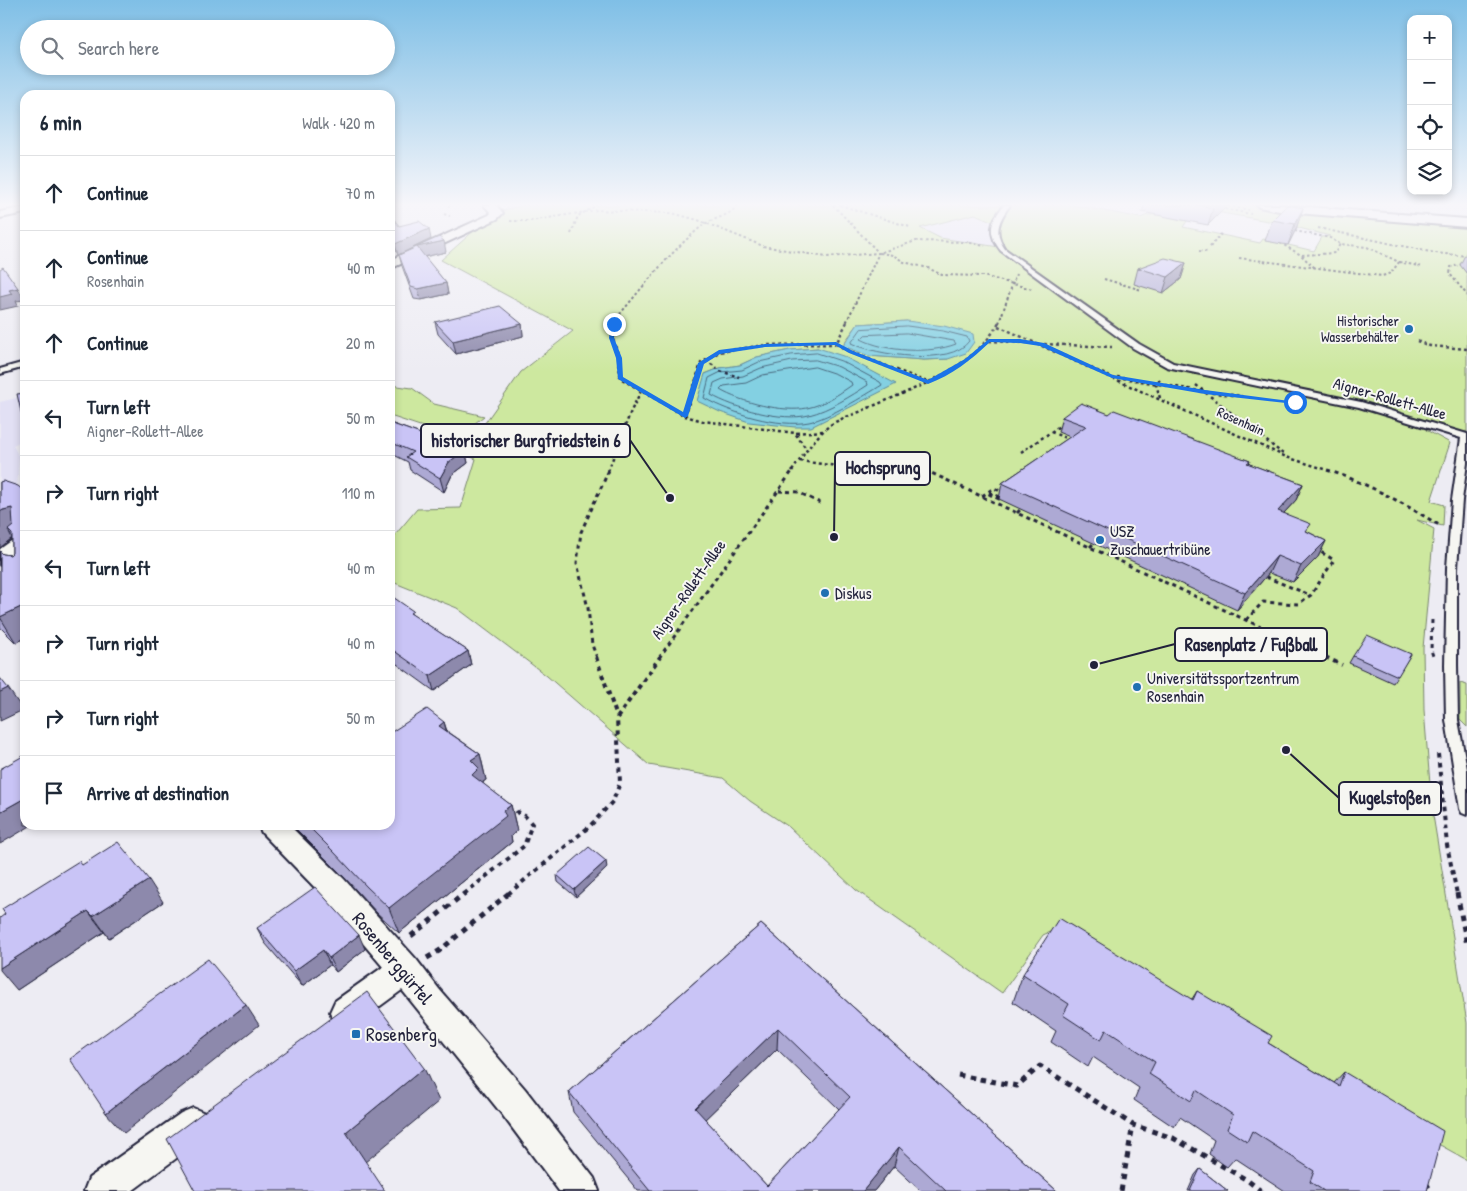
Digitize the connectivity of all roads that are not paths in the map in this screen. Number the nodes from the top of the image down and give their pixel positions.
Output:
1 (1018, 261) edge
2 (20, 366) edge
3 (0, 372) edge
4 (1466, 437) edge
5 (20, 546) edge
6 (9, 560) edge
7 (1467, 809) edge
8 (277, 830) edge
9 (405, 961) junction
10 (322, 1030) edge
11 (218, 1106) edge
12 (105, 1190) edge
13 (581, 1191) edge

1 - 4 lane, Aigner-Rollett-Allee
2 - 3 lane
4 - 7 lane, Aigner-Rollett-Allee
5 - 6 street
8 - 9 street, Rosenberggürtel
9 - 10 street
9 - 13 street, Rosenberggürtel
11 - 12 street

